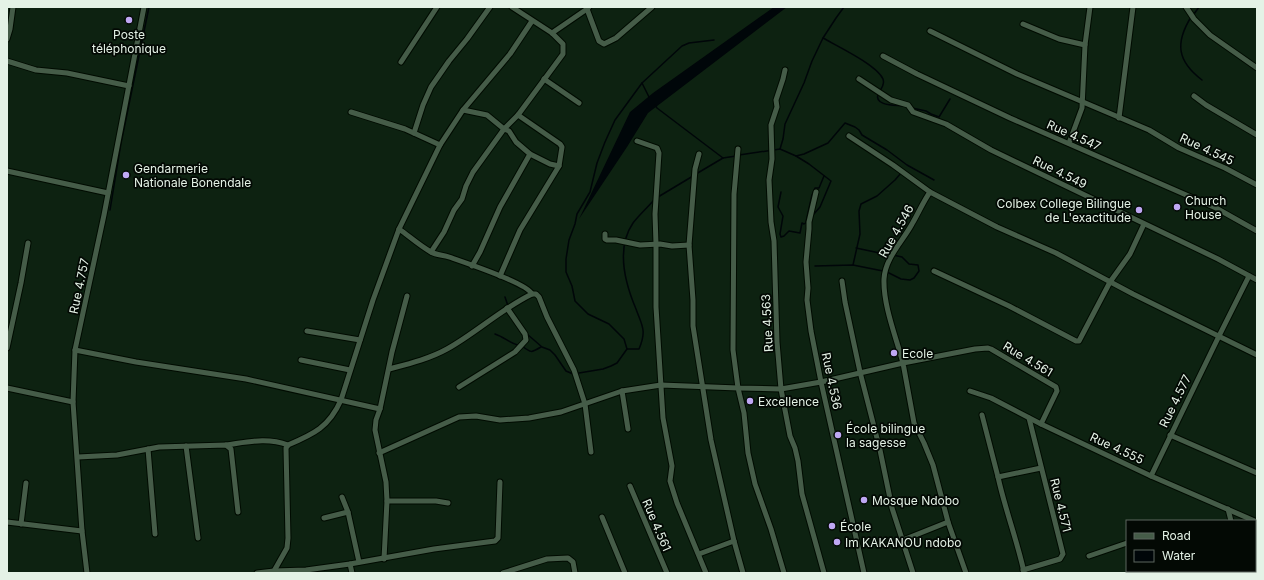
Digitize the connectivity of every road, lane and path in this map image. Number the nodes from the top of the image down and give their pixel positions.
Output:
1 (13, 7) edge
2 (144, 7) edge
3 (437, 7) edge
4 (490, 7) edge
5 (512, 7) edge
6 (652, 7) edge
7 (1090, 7) edge
8 (1133, 7) edge
9 (1186, 7) edge
10 (587, 8) edge
11 (532, 21) junction
12 (1023, 24) dead end
13 (930, 31) dead end
14 (552, 33) junction
15 (7, 38) edge
16 (1085, 45) junction
17 (882, 56) dead end
18 (7, 61) edge
19 (401, 62) dead end
20 (1257, 68) edge
21 (784, 70) dead end
22 (544, 79) junction
23 (859, 79) dead end
24 (129, 86) junction
25 (1194, 96) dead end
26 (579, 103) dead end
27 (1083, 103) junction
28 (463, 110) junction
29 (350, 112) dead end
30 (518, 115) junction
31 (1119, 118) junction
32 (504, 129) junction
33 (414, 133) junction
34 (1257, 135) edge
35 (849, 136) dead end
36 (637, 141) dead end
37 (1069, 143) junction
38 (440, 145) junction
39 (738, 149) dead end
40 (530, 154) junction
41 (699, 154) dead end
42 (559, 166) junction
43 (7, 171) edge
44 (1257, 185) edge
45 (816, 192) dead end
46 (930, 192) junction
47 (108, 193) junction
48 (1144, 224) junction
49 (399, 229) junction
50 (1257, 231) edge
51 (605, 234) dead end
52 (28, 243) dead end
53 (656, 244) junction
54 (689, 245) junction
55 (431, 252) junction
56 (472, 266) junction
57 (934, 271) dead end
58 (500, 276) junction
59 (1249, 276) junction
60 (1257, 280) edge
61 (842, 281) dead end
62 (1110, 282) junction
63 (532, 294) junction
64 (407, 296) dead end
65 (507, 308) junction
66 (307, 331) dead end
67 (1219, 336) junction
68 (360, 340) junction
69 (7, 348) edge
70 (75, 350) junction
71 (1257, 354) edge
72 (301, 360) dead end
73 (903, 363) junction
74 (389, 369) junction
75 (350, 370) junction
76 (860, 372) junction
77 (821, 382) junction
78 (661, 384) junction
79 (702, 386) junction
80 (459, 387) dead end
81 (7, 388) edge
82 (738, 388) junction
83 (781, 389) junction
84 (622, 391) junction
85 (970, 391) dead end
86 (341, 400) junction
87 (73, 402) junction
88 (585, 404) junction
89 (380, 409) junction
90 (982, 415) dead end
91 (1029, 418) junction
92 (1041, 424) junction
93 (628, 429) dead end
94 (1170, 435) junction
95 (226, 445) junction
96 (288, 445) junction
97 (186, 446) junction
98 (148, 449) junction
99 (591, 452) dead end
100 (380, 453) junction
101 (78, 457) junction
102 (1041, 468) junction
103 (1257, 472) edge
104 (1151, 476) junction
105 (998, 477) junction
106 (500, 482) dead end
107 (26, 483) dead end
108 (630, 486) dead end
109 (342, 496) dead end
110 (387, 501) junction
111 (448, 503) dead end
112 (1228, 509) junction
113 (238, 512) dead end
114 (348, 512) junction
115 (602, 517) dead end
116 (324, 518) dead end
117 (1231, 520) edge
118 (1253, 520) edge
119 (7, 522) edge
120 (948, 522) junction
121 (21, 524) junction
122 (82, 531) junction
123 (155, 534) dead end
124 (198, 538) dead end
125 (903, 540) junction
126 (734, 541) junction
127 (1126, 543) edge
128 (699, 554) junction
129 (1089, 556) dead end
130 (384, 559) junction
131 (359, 562) junction
132 (350, 564) junction
133 (274, 571) junction
134 (305, 571) edge
135 (1024, 571) edge
136 (87, 573) edge
137 (257, 573) edge
138 (352, 573) edge
139 (504, 573) edge
140 (575, 573) edge
141 (625, 573) edge
142 (667, 573) edge
143 (706, 573) edge
144 (743, 573) edge
145 (784, 573) edge
146 (824, 573) edge
147 (864, 573) edge
148 (913, 573) edge
149 (966, 573) edge

1 - 15 street
2 - 24 street, Rue 4.757
3 - 19 street
4 - 33 street
5 - 11 street
6 - 10 street
7 - 16 street
8 - 31 street
9 - 20 street
10 - 14 street
11 - 14 street
11 - 28 street
12 - 16 street
13 - 27 street, Rue 4.545
14 - 22 street
16 - 27 street
17 - 37 street, Rue 4.547
18 - 24 street
21 - 83 street, Rue 4.563
22 - 26 street
22 - 30 street
23 - 48 street, Rue 4.549
24 - 47 street, Rue 4.757
25 - 34 street
27 - 31 street, Rue 4.545
27 - 37 street
28 - 32 street
28 - 38 street
29 - 33 street
30 - 32 street
30 - 42 street
31 - 44 street, Rue 4.545
32 - 40 street
32 - 55 street
33 - 38 street
35 - 46 street
36 - 53 street
37 - 50 street, Rue 4.547
38 - 49 street
39 - 82 street
40 - 42 street
40 - 56 street
41 - 54 street
42 - 58 street
43 - 47 street
45 - 77 street, Rue 4.536
46 - 62 street
46 - 73 street, Rue 4.546
47 - 70 street, Rue 4.757
48 - 59 street, Rue 4.549
48 - 62 street
49 - 55 street
49 - 68 street
51 - 53 street
52 - 69 street
53 - 54 street
53 - 78 street
54 - 79 street
55 - 56 street
56 - 58 street
57 - 62 street
58 - 63 street
59 - 60 street, Rue 4.549
59 - 67 street, Rue 4.577
61 - 76 street
62 - 67 street
63 - 65 street
63 - 88 street
64 - 74 street
65 - 74 street
65 - 80 street
66 - 68 street
67 - 71 street
67 - 94 street, Rue 4.577
68 - 75 street
70 - 86 street
70 - 87 street, Rue 4.757
72 - 75 street
73 - 76 street
73 - 92 street, Rue 4.561
73 - 120 street, Rue 4.546
74 - 89 street
75 - 86 street
76 - 77 street
76 - 125 street
77 - 83 street
77 - 147 street, Rue 4.536
78 - 79 street
78 - 84 street
78 - 128 street
79 - 82 street
79 - 126 street
81 - 87 street
82 - 83 street
82 - 145 street
83 - 146 street, Rue 4.563
84 - 88 street
84 - 93 street
85 - 91 street, Rue 4.555
86 - 89 street
86 - 96 street
87 - 101 street, Rue 4.757
88 - 99 street
88 - 100 street
89 - 100 street
90 - 105 street
91 - 92 street, Rue 4.555
91 - 102 street, Rue 4.571
92 - 104 street, Rue 4.555
94 - 103 street
94 - 104 street, Rue 4.577
95 - 96 street
95 - 97 street
95 - 113 street
96 - 133 street
97 - 98 street
97 - 124 street
98 - 101 street
98 - 123 street
100 - 110 street
101 - 122 street, Rue 4.757
102 - 105 street
102 - 135 street, Rue 4.571
104 - 112 street, Rue 4.555
105 - 135 street
106 - 130 street
107 - 121 street
108 - 142 street, Rue 4.561
109 - 114 street
110 - 111 street
110 - 130 street
112 - 117 street
112 - 118 street, Rue 4.555
114 - 116 street
114 - 131 street
115 - 141 street
119 - 121 street
120 - 125 street
120 - 149 street, Rue 4.546
121 - 122 street
122 - 136 street, Rue 4.757
125 - 148 street
126 - 128 street
126 - 144 street
127 - 129 street
128 - 143 street
130 - 131 street
131 - 132 street
132 - 134 street
132 - 138 street
133 - 134 street
133 - 137 street
139 - 140 street

